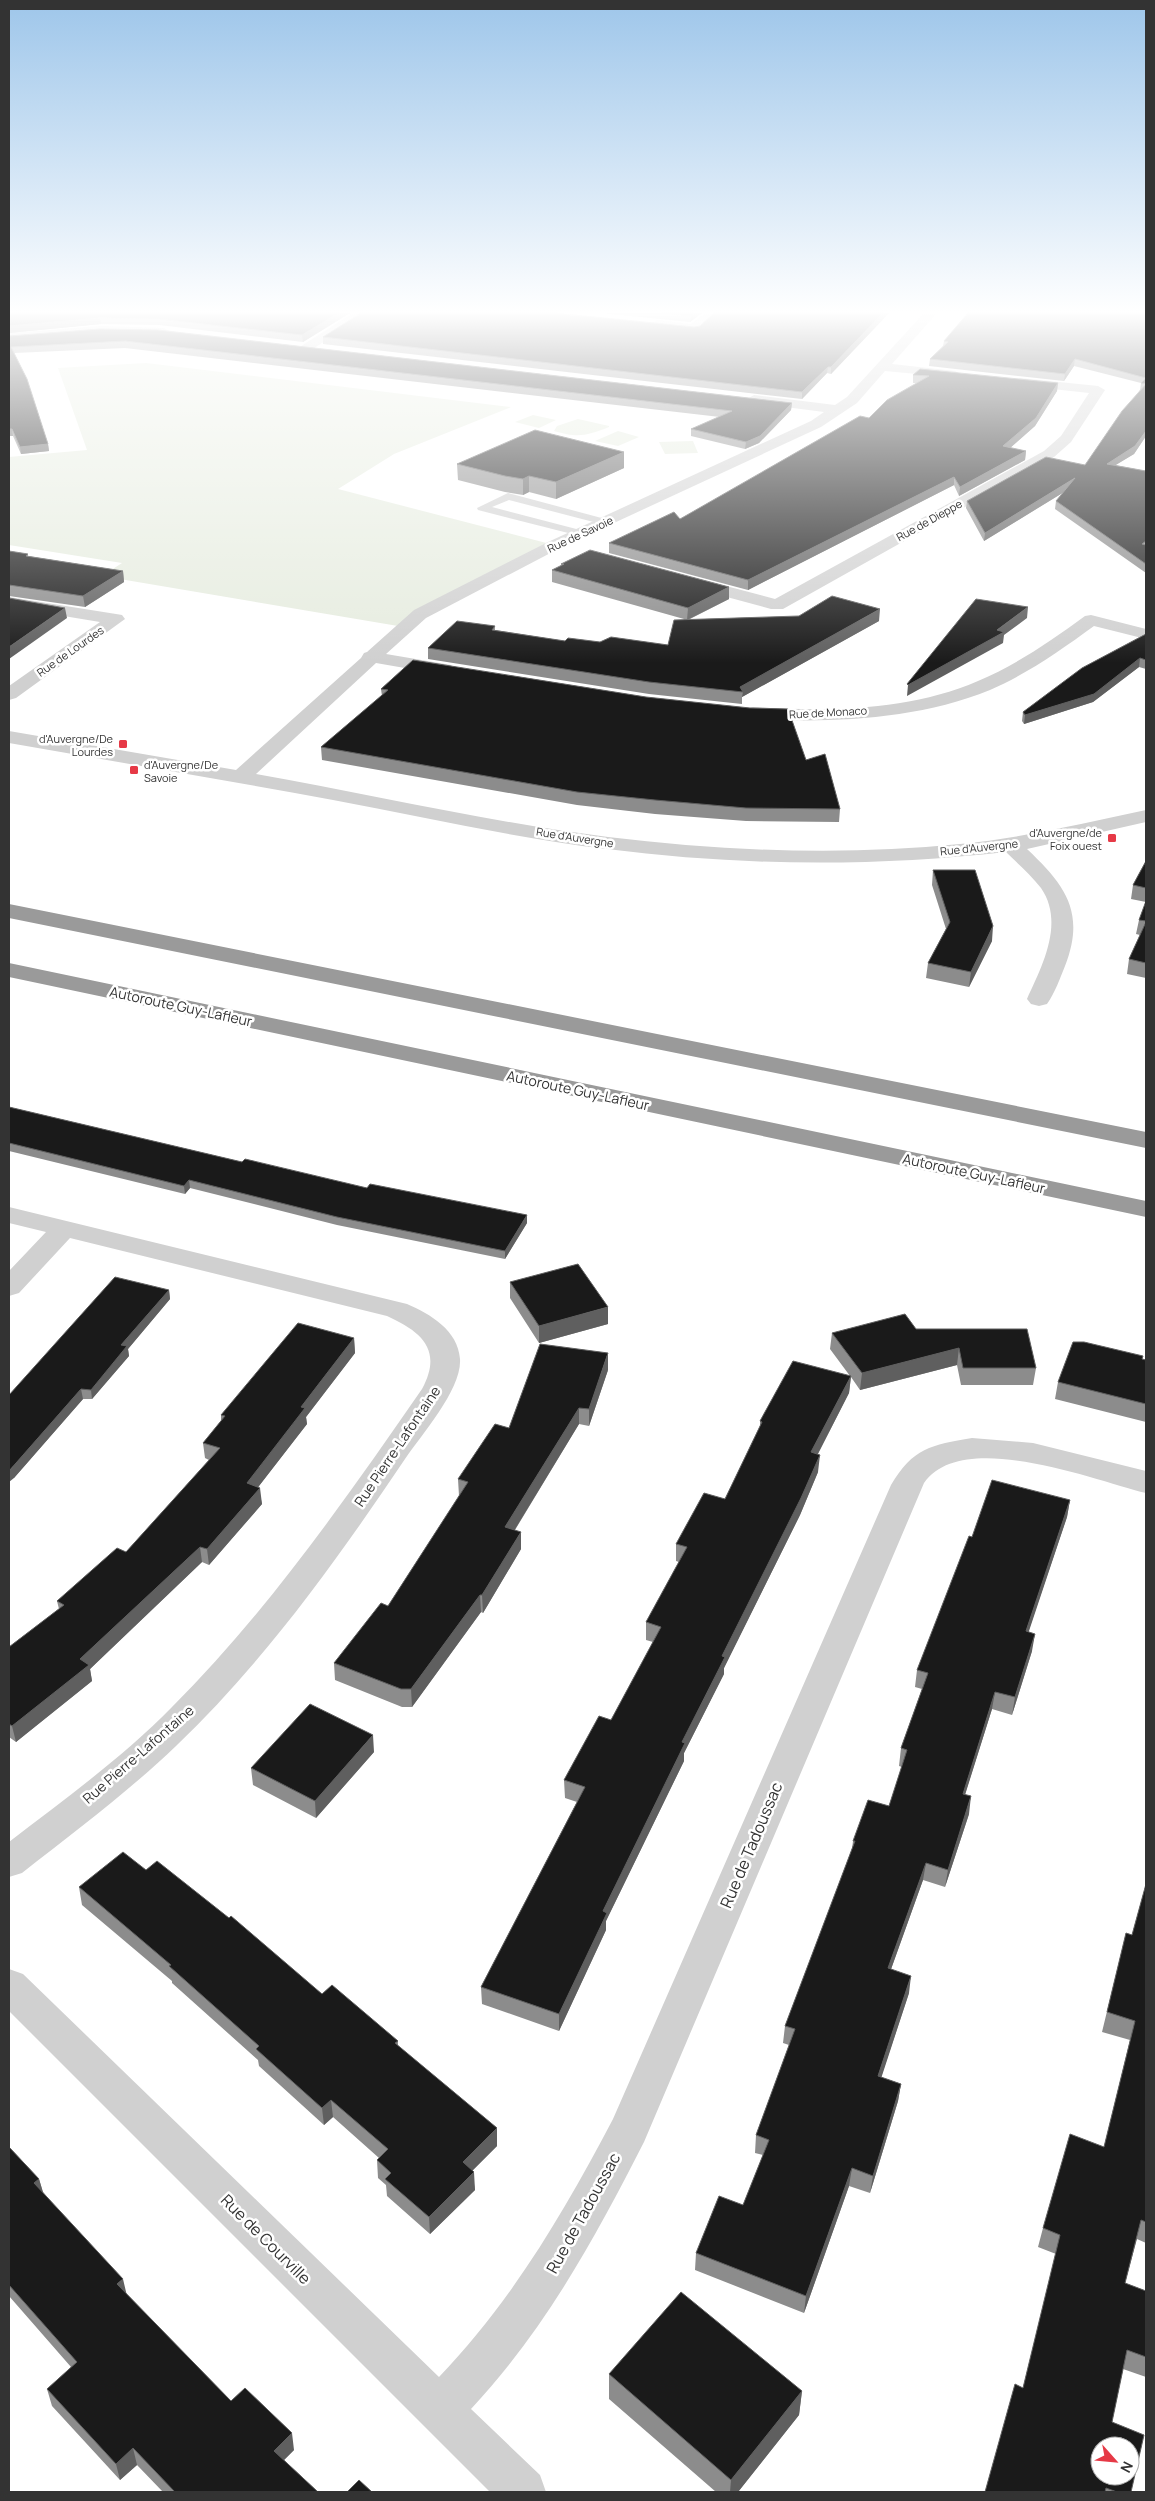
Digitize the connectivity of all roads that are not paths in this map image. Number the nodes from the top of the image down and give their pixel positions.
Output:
1 (804, 430) edge
2 (1072, 430) edge
3 (605, 522) junction
4 (580, 533) junction
5 (554, 545) junction
6 (576, 551) dead end
7 (681, 579) edge
8 (9, 602) edge
9 (1146, 634) edge
10 (370, 657) junction
11 (463, 672) edge
12 (9, 694) edge
13 (736, 712) edge
14 (9, 737) edge
15 (241, 777) junction
16 (1146, 816) edge
17 (1011, 844) junction
18 (9, 910) edge
19 (9, 970) edge
20 (1038, 999) dead end
21 (1146, 1140) edge
22 (1146, 1209) edge
23 (9, 1215) edge
24 (64, 1229) junction
25 (9, 1286) edge
26 (1146, 1482) edge
27 (9, 1862) edge
28 (9, 1986) edge
29 (439, 2410) junction
30 (523, 2492) edge

1 - 3 street, Rue de Savoie
2 - 7 street, Rue de Dieppe
3 - 4 street, Rue de Savoie
3 - 4 lane
4 - 5 street, Rue de Savoie
5 - 6 street
5 - 10 street, Rue de Savoie
8 - 12 street, Rue de Lourdes
9 - 13 street, Rue de Monaco
10 - 11 street
10 - 15 street, Rue de Savoie
14 - 15 street, Rue d'Auvergne
15 - 17 street, Rue d'Auvergne
16 - 17 street, Rue d'Auvergne
17 - 20 street
18 - 21 highway
19 - 22 highway, Autoroute Guy-Lafleur
23 - 24 street, Rue Pierre-Lafontaine
24 - 25 street
24 - 27 street, Rue Pierre-Lafontaine
26 - 29 street, Rue de Tadoussac
28 - 29 street, Rue de Courville
29 - 30 street, Rue de Courville

